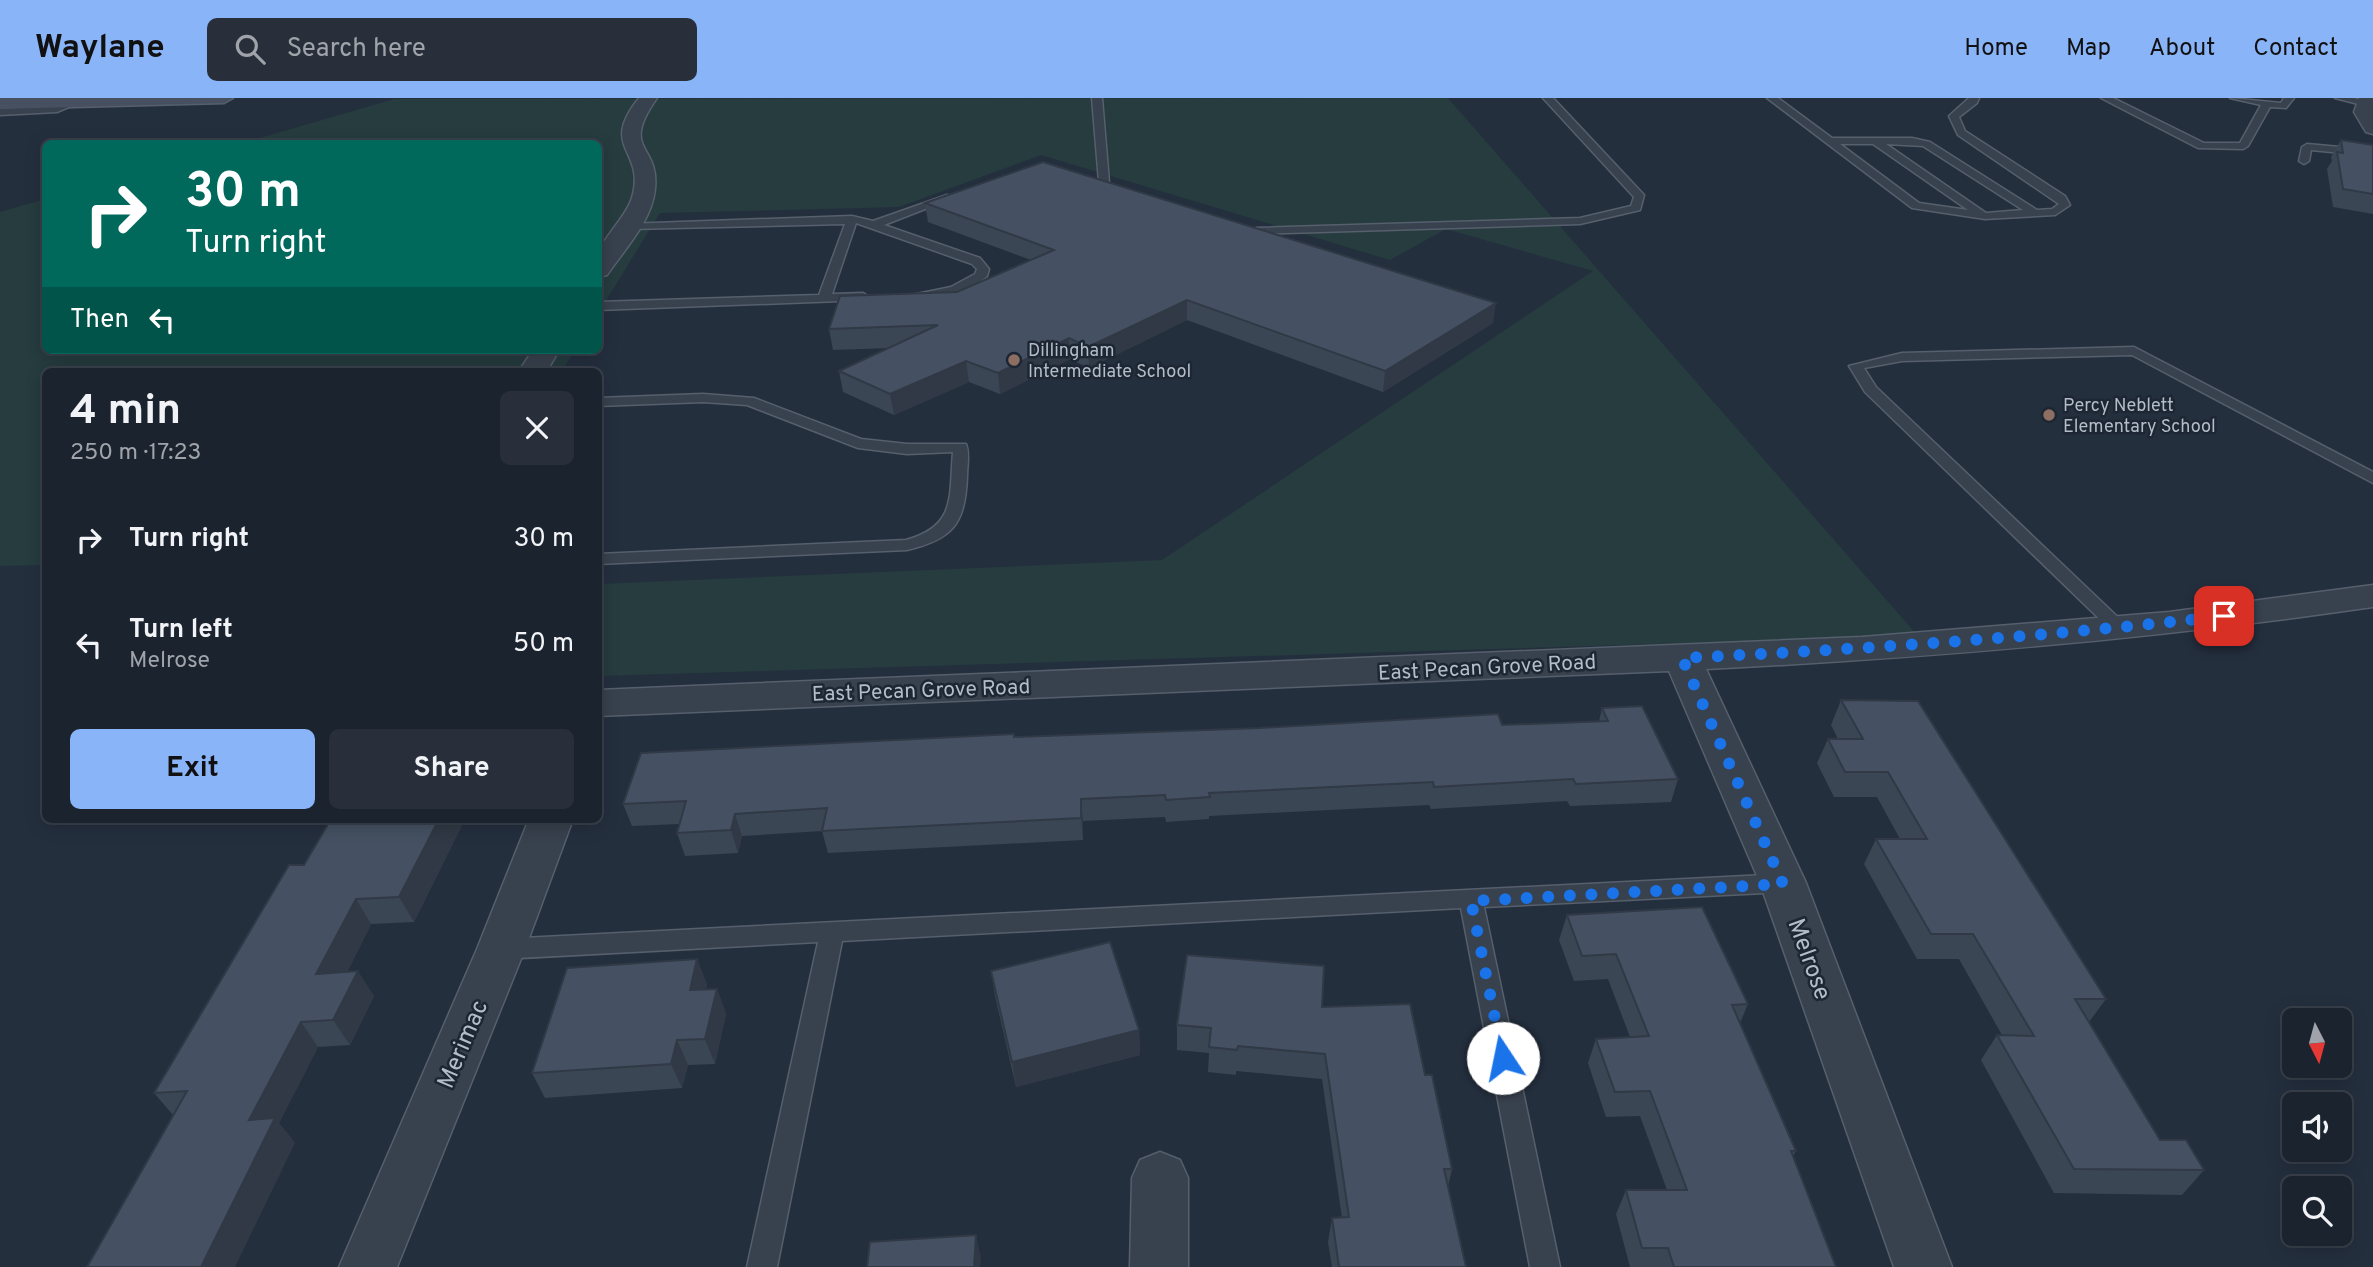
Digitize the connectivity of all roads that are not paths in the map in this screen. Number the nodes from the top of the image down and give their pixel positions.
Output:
1 (225, 98) edge
2 (648, 98) edge
3 (1097, 98) edge
4 (1548, 98) edge
5 (1772, 98) edge
6 (1974, 98) edge
7 (2106, 98) edge
8 (2235, 98) edge
9 (2289, 98) edge
10 (2340, 98) edge
11 (147, 99) edge
12 (2367, 100) edge
13 (75, 101) junction
14 (0, 103) edge
15 (2267, 103) junction
16 (0, 112) edge
17 (2373, 128) edge
18 (1830, 141) junction
19 (1875, 141) junction
20 (2373, 153) edge
21 (2304, 161) dead end
22 (1116, 186) edge
23 (964, 192) edge
24 (2036, 214) junction
25 (1985, 216) junction
26 (852, 219) junction
27 (876, 224) junction
28 (629, 226) junction
29 (1243, 227) edge
30 (1256, 231) junction
31 (1295, 244) edge
32 (602, 264) edge
33 (877, 296) edge
34 (900, 296) edge
35 (824, 298) junction
36 (602, 306) edge
37 (602, 402) edge
38 (2373, 478) edge
39 (602, 559) edge
40 (2373, 596) edge
41 (2119, 628) junction
42 (1682, 658) junction
43 (602, 702) edge
44 (549, 823) edge
45 (1783, 884) junction
46 (1471, 901) junction
47 (832, 934) junction
48 (501, 949) junction
49 (1160, 1178) dead end
50 (368, 1267) edge
51 (762, 1267) edge
52 (1159, 1267) edge
53 (1545, 1267) edge
54 (1923, 1267) edge

1 - 11 street
2 - 28 street
3 - 22 lane
4 - 30 lane
5 - 18 lane
6 - 24 lane
7 - 15 lane
8 - 15 lane
9 - 15 lane
10 - 12 lane
11 - 13 street
12 - 17 street
13 - 14 street
13 - 16 lane
18 - 19 lane
18 - 25 lane
19 - 24 lane
19 - 25 lane
20 - 21 lane
23 - 27 lane
24 - 25 lane
26 - 27 lane
26 - 28 lane
26 - 35 lane
27 - 34 lane
28 - 32 street
29 - 30 lane
30 - 31 lane
33 - 35 lane
35 - 36 lane
37 - 39 lane
38 - 41 lane
40 - 41 street, East Pecan Grove Road
41 - 42 street, East Pecan Grove Road
42 - 43 street, East Pecan Grove Road
42 - 45 street, Melrose
44 - 48 street, Merimac
45 - 46 lane
45 - 54 street, Melrose
46 - 47 lane
46 - 53 lane
47 - 48 lane
47 - 51 lane
48 - 50 street, Merimac
49 - 52 street

